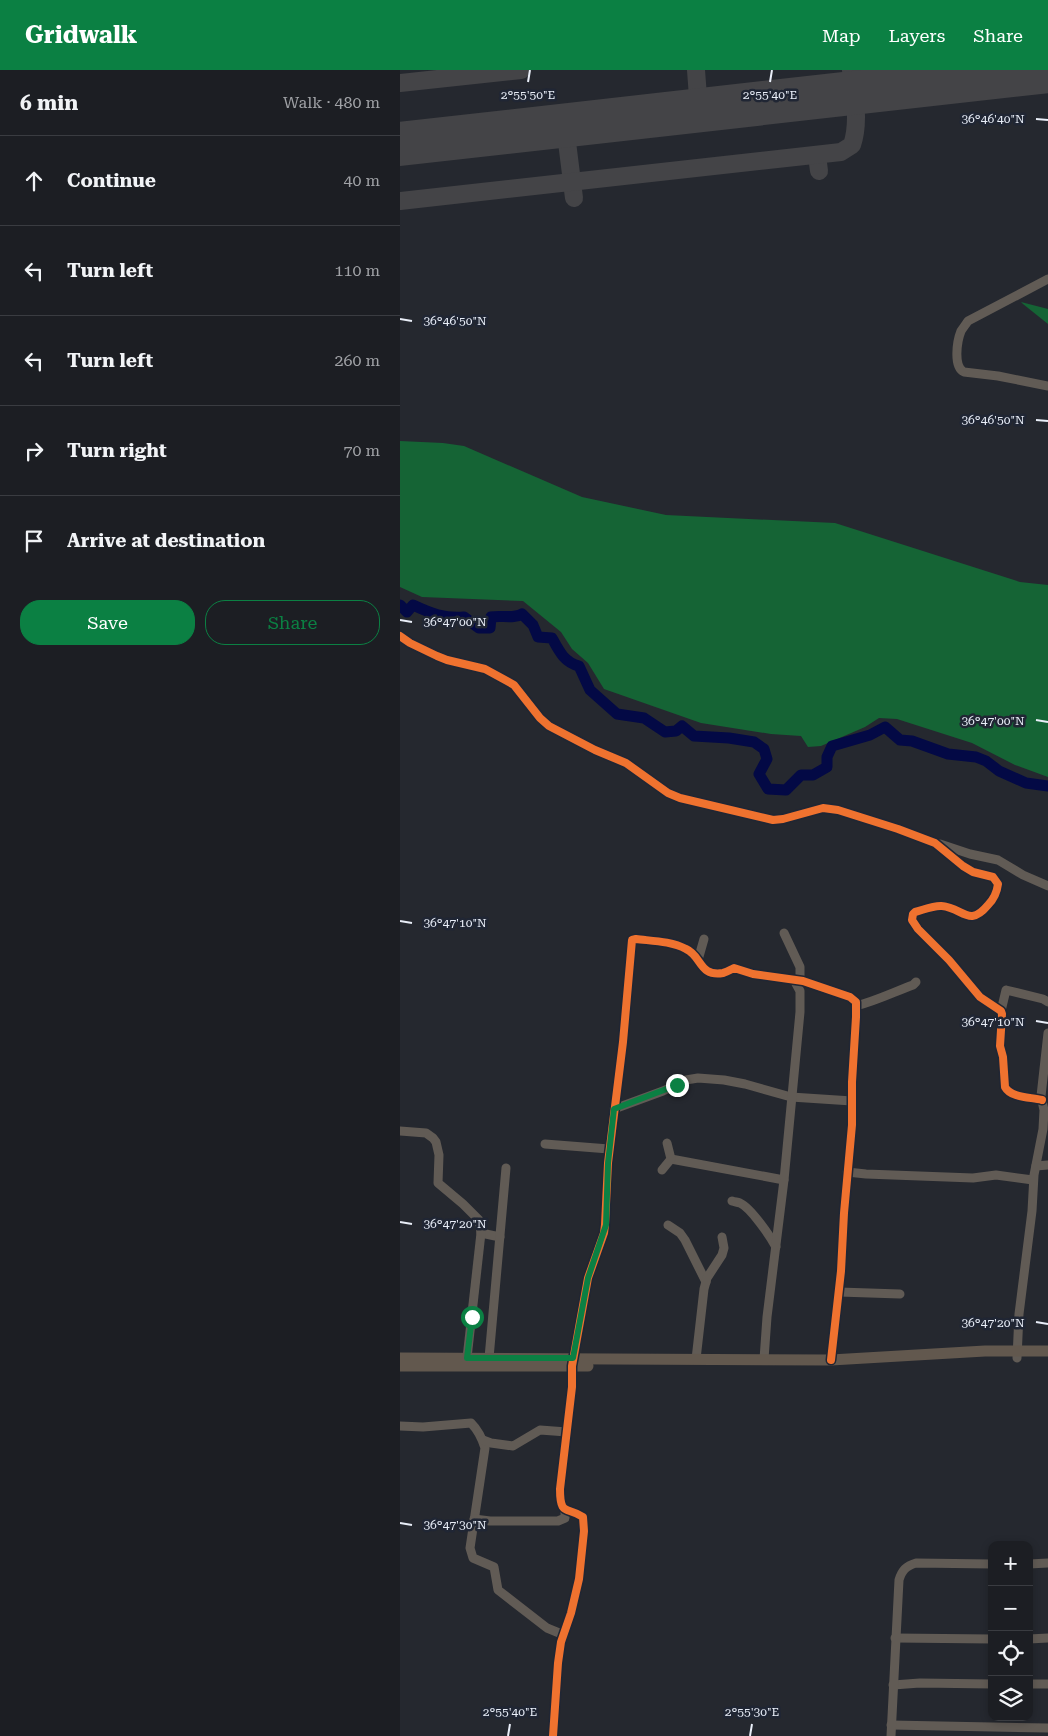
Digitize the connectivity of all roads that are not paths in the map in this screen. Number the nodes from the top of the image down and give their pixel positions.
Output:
1 (1048, 279) edge
2 (1048, 386) edge
3 (400, 636) edge
4 (935, 843) junction
5 (1048, 886) edge
6 (784, 933) dead end
7 (704, 938) dead end
8 (698, 960) junction
9 (797, 980) junction
10 (916, 982) dead end
11 (1048, 1002) edge
12 (856, 1006) junction
13 (1001, 1011) junction
14 (1048, 1033) edge
15 (791, 1097) junction
16 (1042, 1100) junction
17 (852, 1101) junction
18 (614, 1109) junction
19 (400, 1130) edge
20 (666, 1143) dead end
21 (545, 1144) dead end
22 (609, 1149) junction
23 (671, 1159) junction
24 (1048, 1165) edge
25 (1036, 1166) junction
26 (506, 1168) dead end
27 (662, 1170) dead end
28 (847, 1172) junction
29 (784, 1180) junction
30 (1034, 1180) junction
31 (732, 1201) dead end
32 (668, 1225) dead end
33 (481, 1233) junction
34 (722, 1237) dead end
35 (500, 1238) junction
36 (776, 1248) junction
37 (706, 1282) junction
38 (839, 1292) junction
39 (900, 1294) dead end
40 (1048, 1350) edge
41 (1016, 1354) junction
42 (1048, 1357) edge
43 (400, 1358) edge
44 (467, 1358) junction
45 (489, 1358) junction
46 (696, 1359) junction
47 (764, 1359) junction
48 (831, 1360) junction
49 (572, 1362) junction
50 (400, 1366) edge
51 (400, 1426) edge
52 (567, 1432) junction
53 (483, 1440) junction
54 (566, 1510) junction
55 (474, 1519) junction
56 (1048, 1563) edge
57 (988, 1564) edge
58 (1033, 1564) edge
59 (564, 1634) junction
60 (895, 1638) junction
61 (1033, 1638) edge
62 (1048, 1638) edge
63 (988, 1639) edge
64 (988, 1684) edge
65 (1033, 1684) edge
66 (1048, 1684) edge
67 (892, 1685) junction
68 (891, 1725) junction
69 (1048, 1728) edge
70 (554, 1736) edge
71 (891, 1736) edge

1 - 2 street
3 - 4 street
4 - 5 street
4 - 13 street
6 - 9 street
7 - 8 street
8 - 9 street
8 - 18 street
9 - 12 street
9 - 15 street
10 - 12 street
11 - 13 street
12 - 17 street
13 - 16 street
14 - 16 street
15 - 17 street
15 - 18 street
15 - 29 street
16 - 25 street
17 - 28 street
18 - 22 street
19 - 33 street
20 - 23 street
21 - 22 street
22 - 49 street
23 - 27 street
23 - 29 street
24 - 25 street
25 - 30 street
26 - 35 street
28 - 30 street
28 - 38 street
29 - 36 street
30 - 41 street
31 - 36 street
32 - 37 street
33 - 35 street
33 - 44 street
34 - 37 street
35 - 45 street
36 - 47 street
37 - 46 street
38 - 39 street
38 - 48 street
40 - 41 main road
41 - 42 main road
41 - 48 main road
41 - 49 main road
43 - 44 main road
44 - 45 main road
45 - 49 main road
46 - 47 main road
46 - 49 main road
47 - 48 main road
49 - 50 main road
49 - 52 street
51 - 53 street
52 - 53 street
52 - 54 street
53 - 55 street
54 - 55 street
54 - 59 street
55 - 59 street
56 - 58 street
57 - 60 street
59 - 70 street
60 - 63 street
60 - 67 street
61 - 62 street
64 - 67 street
65 - 66 street
67 - 68 street
68 - 69 street
68 - 71 street

